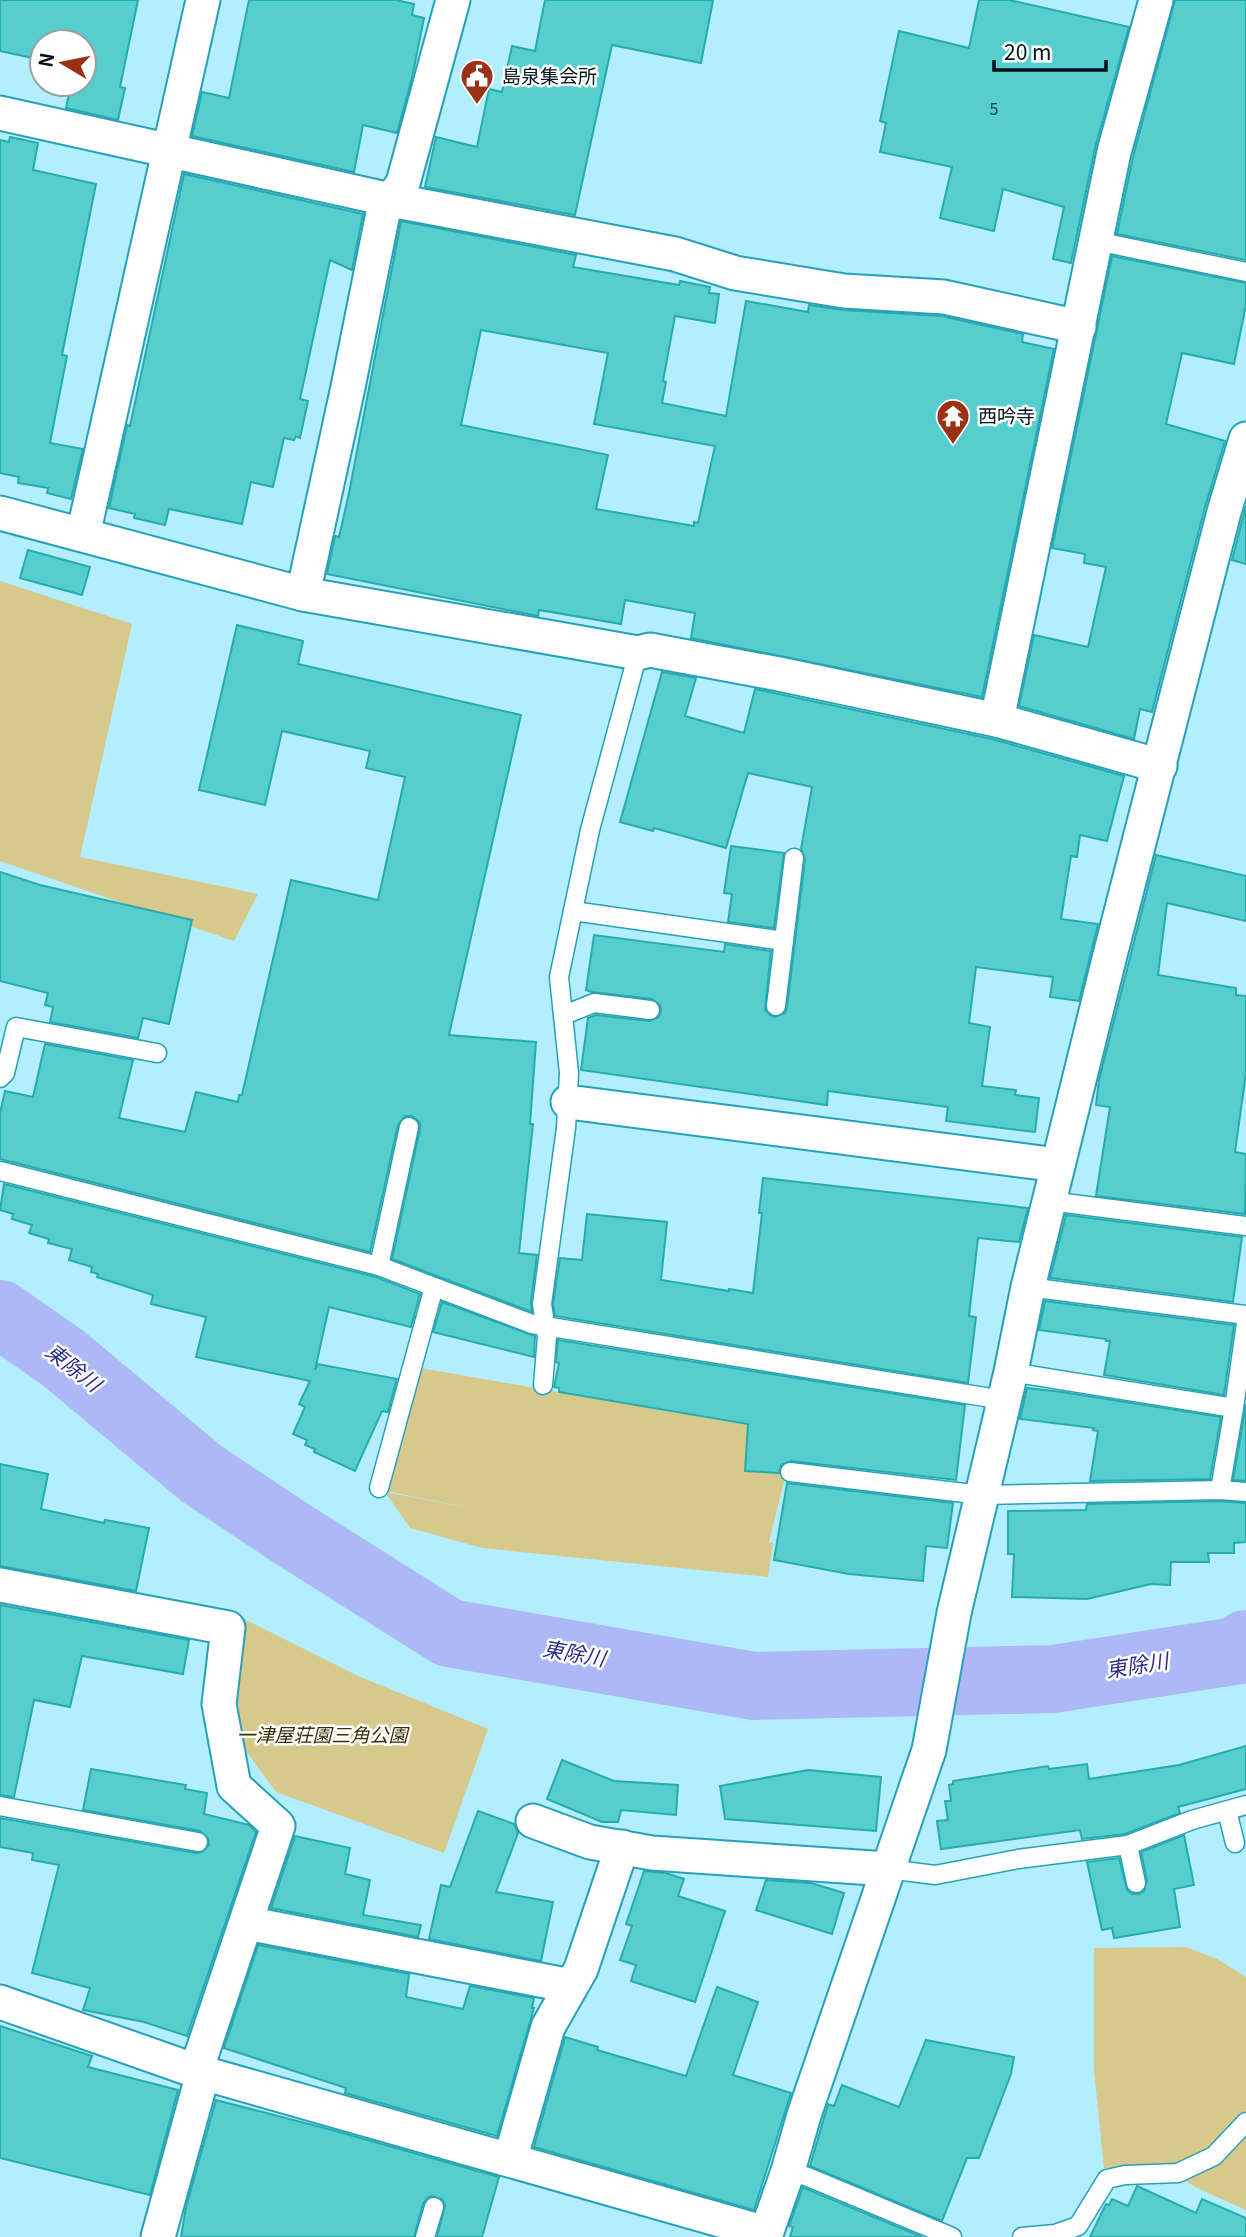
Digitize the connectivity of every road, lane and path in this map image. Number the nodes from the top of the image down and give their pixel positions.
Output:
1 (203, 0) edge
2 (453, 0) edge
3 (1156, 0) edge
4 (0, 113) edge
5 (169, 151) junction
6 (391, 200) junction
7 (1097, 241) junction
8 (1246, 272) edge
9 (1079, 327) junction
10 (1246, 439) edge
11 (0, 513) edge
12 (83, 536) junction
13 (303, 594) junction
14 (638, 653) junction
15 (997, 720) junction
16 (1160, 766) junction
17 (794, 858) dead end
18 (573, 911) junction
19 (784, 941) junction
20 (776, 1006) dead end
21 (650, 1010) dead end
22 (564, 1015) junction
23 (157, 1053) dead end
24 (0, 1078) edge
25 (568, 1102) junction
26 (409, 1126) dead end
27 (1058, 1165) junction
28 (0, 1171) edge
29 (1049, 1201) junction
30 (1246, 1226) edge
31 (379, 1266) junction
32 (434, 1287) junction
33 (1028, 1287) junction
34 (1246, 1315) edge
35 (1246, 1323) edge
36 (545, 1327) junction
37 (543, 1385) dead end
38 (1007, 1387) junction
39 (1234, 1408) junction
40 (790, 1472) dead end
41 (379, 1488) dead end
42 (1220, 1490) junction
43 (1246, 1492) edge
44 (981, 1496) junction
45 (0, 1585) edge
46 (1246, 1805) edge
47 (0, 1806) edge
48 (1227, 1811) junction
49 (533, 1821) dead end
50 (198, 1842) dead end
51 (1235, 1843) dead end
52 (1128, 1845) junction
53 (622, 1847) junction
54 (888, 1869) junction
55 (1136, 1883) dead end
56 (246, 1923) junction
57 (571, 1986) junction
58 (0, 2002) edge
59 (200, 2072) junction
60 (1246, 2122) edge
61 (510, 2160) junction
62 (788, 2171) junction
63 (434, 2207) dead end
64 (766, 2235) edge
65 (159, 2237) edge
66 (425, 2237) edge
67 (952, 2237) edge
68 (1022, 2237) edge

1 - 5 street
2 - 6 street
3 - 7 street
4 - 5 street
5 - 6 street
5 - 12 street
6 - 9 street
6 - 13 street
7 - 8 lane
7 - 9 street
9 - 15 street
10 - 16 street
11 - 12 street
12 - 13 street
13 - 14 street
14 - 15 street
14 - 18 lane
15 - 16 street
16 - 27 street
17 - 19 lane
18 - 19 lane
18 - 22 lane
19 - 20 lane
21 - 22 lane
22 - 25 lane
23 - 24 lane
25 - 27 street
25 - 36 lane
26 - 31 lane
27 - 29 street
28 - 31 lane
29 - 30 lane
29 - 33 street
31 - 32 lane
32 - 36 lane
32 - 41 lane
33 - 34 lane
33 - 38 street
35 - 39 lane
36 - 37 lane
36 - 38 lane
38 - 39 lane
38 - 44 street
39 - 42 lane
40 - 44 lane
42 - 43 lane
42 - 44 lane
44 - 54 street
45 - 56 street
46 - 48 lane
47 - 50 lane
48 - 51 lane
48 - 52 lane
49 - 53 street
52 - 54 lane
52 - 55 lane
53 - 54 street
53 - 57 street
54 - 62 street
56 - 57 street
56 - 59 street
57 - 61 street
58 - 59 street
59 - 61 street
59 - 65 street
60 - 68 lane
61 - 64 street
62 - 64 street
62 - 67 lane
63 - 66 lane

